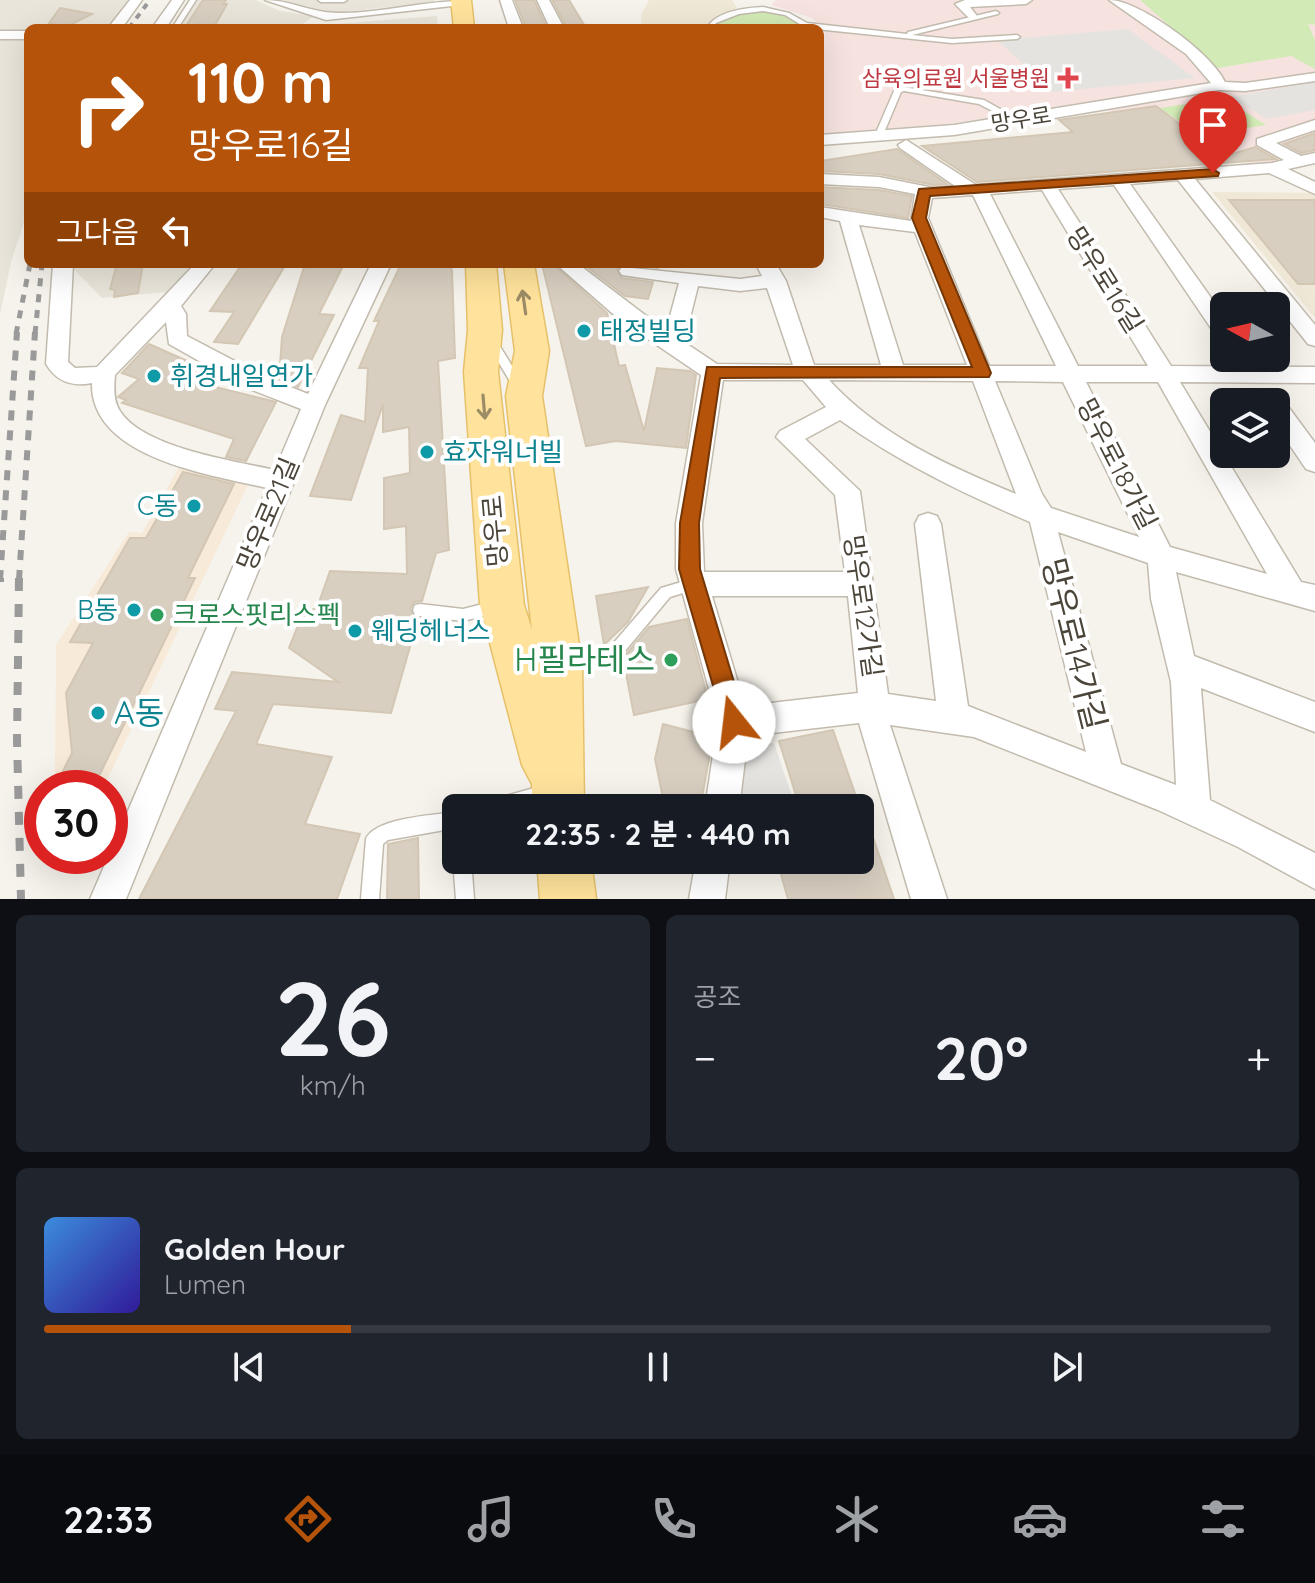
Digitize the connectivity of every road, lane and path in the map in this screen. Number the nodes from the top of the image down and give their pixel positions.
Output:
1 (136, 0) edge
2 (178, 0) edge
3 (193, 0) edge
4 (271, 0) edge
5 (321, 0) edge
6 (344, 0) edge
7 (506, 0) edge
8 (543, 0) edge
9 (1026, 0) edge
10 (1115, 0) edge
11 (461, 1) edge
12 (762, 3) edge
13 (996, 13) dead end
14 (326, 16) junction
15 (971, 16) junction
16 (118, 24) edge
17 (162, 24) edge
18 (178, 24) edge
19 (315, 24) edge
20 (464, 24) edge
21 (515, 24) edge
22 (555, 24) edge
23 (712, 24) edge
24 (804, 24) edge
25 (824, 29) edge
26 (0, 35) edge
27 (24, 35) edge
28 (891, 37) junction
29 (1017, 37) dead end
30 (1315, 77) edge
31 (1219, 86) junction
32 (1016, 120) junction
33 (1315, 125) edge
34 (1062, 127) dead end
35 (879, 135) junction
36 (824, 140) edge
37 (906, 145) junction
38 (824, 156) edge
39 (1308, 161) edge
40 (1272, 168) junction
41 (1183, 175) junction
42 (824, 179) edge
43 (1119, 180) junction
44 (1047, 185) junction
45 (975, 189) junction
46 (1315, 189) edge
47 (924, 192) junction
48 (824, 212) edge
49 (847, 215) junction
50 (923, 227) junction
51 (63, 268) edge
52 (202, 268) edge
53 (379, 268) edge
54 (481, 268) edge
55 (520, 268) edge
56 (571, 268) edge
57 (630, 268) edge
58 (635, 268) edge
59 (771, 273) edge
60 (690, 279) junction
61 (615, 306) junction
62 (170, 307) junction
63 (1210, 312) edge
64 (485, 330) junction
65 (1315, 339) edge
66 (672, 346) junction
67 (1210, 370) edge
68 (806, 371) junction
69 (713, 372) junction
70 (894, 372) junction
71 (1290, 372) edge
72 (104, 373) junction
73 (983, 373) junction
74 (1072, 374) junction
75 (1164, 374) junction
76 (1315, 375) edge
77 (524, 396) junction
78 (314, 405) junction
79 (840, 410) junction
80 (1290, 427) edge
81 (1315, 462) edge
82 (282, 481) junction
83 (1040, 512) junction
84 (928, 524) dead end
85 (1160, 554) junction
86 (695, 584) junction
87 (859, 584) junction
88 (1303, 595) edge
89 (502, 605) junction
90 (420, 610) dead end
91 (559, 665) junction
92 (1182, 666) junction
93 (869, 706) junction
94 (1315, 717) edge
95 (954, 718) junction
96 (734, 722) junction
97 (1108, 776) junction
98 (555, 794) edge
99 (557, 794) edge
100 (724, 794) edge
101 (1194, 809) junction
102 (442, 822) edge
103 (1315, 872) edge
104 (463, 874) edge
105 (565, 874) edge
106 (711, 874) edge
107 (108, 899) edge
108 (370, 899) edge
109 (465, 899) edge
110 (568, 899) edge
111 (707, 899) edge
112 (929, 899) edge

1 - 16 street
2 - 17 street
3 - 18 lane
4 - 14 street
5 - 6 lane
7 - 21 street
8 - 22 street
9 - 15 street
10 - 31 street
11 - 14 street
11 - 20 main road
12 - 23 lane
12 - 24 lane
13 - 15 lane
14 - 19 street
15 - 28 lane
25 - 28 lane
26 - 27 street
28 - 29 lane
30 - 31 street, 망우로
31 - 32 street, 망우로
32 - 35 street, 망우로
32 - 35 lane
33 - 39 street
34 - 37 street
35 - 36 street, 망우로
37 - 38 street
37 - 45 street
39 - 40 street
40 - 41 street
40 - 46 street
41 - 43 street
41 - 65 street
42 - 47 street
43 - 44 street
43 - 63 street
44 - 45 street
44 - 75 street, 망우로16길
45 - 47 street
45 - 74 street
47 - 50 street
48 - 49 street
49 - 50 street
49 - 70 street
50 - 73 street
51 - 72 street
52 - 62 street
53 - 78 street, 망우로21길
54 - 64 main road, 망우로
77 -> 55 main road, 망우로
56 - 61 street
57 - 61 street
58 - 60 street, 망우로18가길
59 - 60 street, 망우로18가길
59 - 68 street, 망우로18가길
60 - 66 street
61 - 66 street
62 - 72 street
62 - 78 street
64 - 77 lane
64 -> 89 main road, 망우로
66 - 69 street
67 - 75 street, 망우로16길
68 - 69 street, 망우로16길
68 - 70 street, 망우로16길
68 - 79 street, 망우로18가길
69 - 86 street
70 - 73 street, 망우로16길
71 - 76 street, 망우로16길
72 - 82 street
73 - 74 street, 망우로16길
73 - 83 street
74 - 75 street, 망우로16길
74 - 85 street, 망우로18가길
75 - 88 street, 망우로18가길
77 - 91 main road, 망우로
78 - 82 street, 망우로21길
79 - 83 street, 망우로18가길
79 - 87 street, 망우로12가길
80 - 81 street
82 - 107 street, 망우로21길
83 - 85 street, 망우로18가길
83 - 97 street, 망우로14가길
84 - 95 street
85 - 88 street, 망우로18가길
85 - 92 street
86 - 87 street
86 - 91 lane
86 - 96 street
87 - 93 street, 망우로12가길
89 - 90 lane
89 - 98 main road, 망우로
91 - 99 main road, 망우로
92 - 94 street
92 - 101 street
93 - 95 street, 망우로14가길
93 - 96 street, 망우로14가길
93 - 112 street, 망우로12가길
95 - 97 street, 망우로14가길
96 - 100 street
97 - 101 street, 망우로14가길
101 - 103 street, 망우로14가길
102 - 108 lane
104 - 109 lane
105 - 110 main road
106 - 111 street

